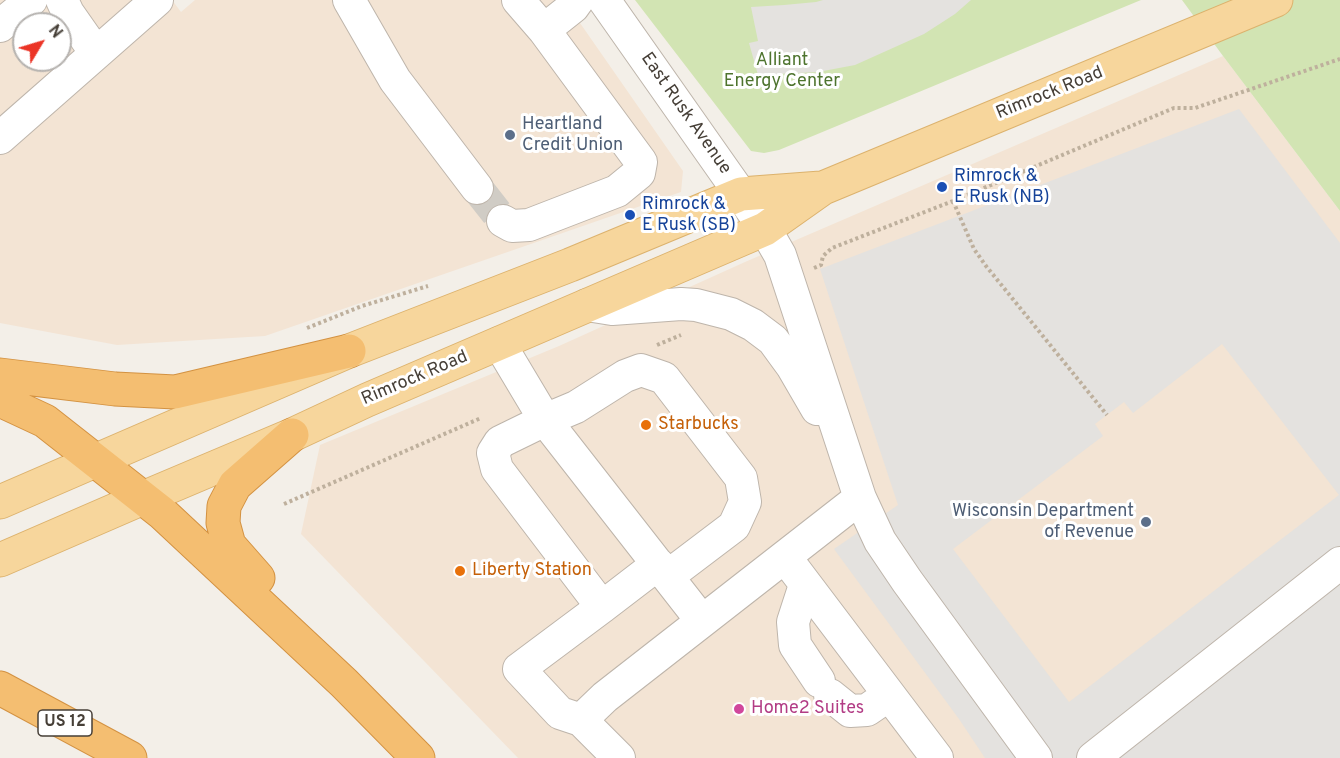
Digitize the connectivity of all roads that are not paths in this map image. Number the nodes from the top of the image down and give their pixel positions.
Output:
1 (31, 0) edge
2 (62, 0) edge
3 (157, 0) edge
4 (349, 0) edge
5 (518, 0) edge
6 (578, 0) edge
7 (604, 0) edge
8 (1276, 0) edge
9 (1235, 7) edge
10 (0, 26) edge
11 (544, 30) junction
12 (96, 53) junction
13 (0, 138) edge
14 (477, 188) tunnel mouth
15 (823, 188) junction
16 (741, 195) junction
17 (503, 222) dead end
18 (765, 229) junction
19 (587, 305) junction
20 (499, 343) junction
21 (349, 351) junction
22 (0, 375) edge
23 (0, 400) edge
24 (545, 420) junction
25 (292, 435) junction
26 (96, 461) junction
27 (856, 487) junction
28 (143, 498) junction
29 (0, 502) edge
30 (784, 557) junction
31 (0, 561) edge
32 (1340, 562) edge
33 (663, 570) junction
34 (806, 585) junction
35 (602, 608) junction
36 (702, 621) junction
37 (344, 683) junction
38 (0, 688) edge
39 (889, 695) junction
40 (581, 720) junction
41 (130, 758) edge
42 (418, 758) edge
43 (619, 758) edge
44 (937, 758) edge
45 (1036, 758) edge
46 (1093, 758) edge

1 - 10 street
2 - 12 street
3 - 12 street
4 - 14 street
5 - 11 street
6 - 11 street
7 - 16 street, East Rusk Avenue
8 - 9 main road, Rimrock Road
9 - 15 main road, Rimrock Road
11 - 17 street
12 - 13 street
15 - 16 main road, Rimrock Road
15 - 18 main road, Rimrock Road
16 - 18 street, East Rusk Avenue
16 - 21 main road, Rimrock Road
18 - 19 main road, Rimrock Road
18 - 27 street, East Rusk Avenue
19 - 20 main road, Rimrock Road
19 - 27 street
20 - 24 street
20 - 25 main road, Rimrock Road
21 - 22 highway
21 - 26 main road, Rimrock Road
23 - 26 highway
24 - 33 street
24 - 33 street
24 - 35 street
25 - 28 main road, Rimrock Road
25 - 37 highway
26 - 28 highway
26 - 29 main road, Rimrock Road
27 - 30 street
27 - 45 street
28 - 31 main road, Rimrock Road
28 - 37 highway
30 - 34 street
30 - 36 street
32 - 46 street
33 - 35 street
33 - 36 street
34 - 39 street
34 - 39 street
35 - 40 street
36 - 40 street
37 - 42 highway
38 - 41 highway, US 12
39 - 44 street
40 - 43 street

